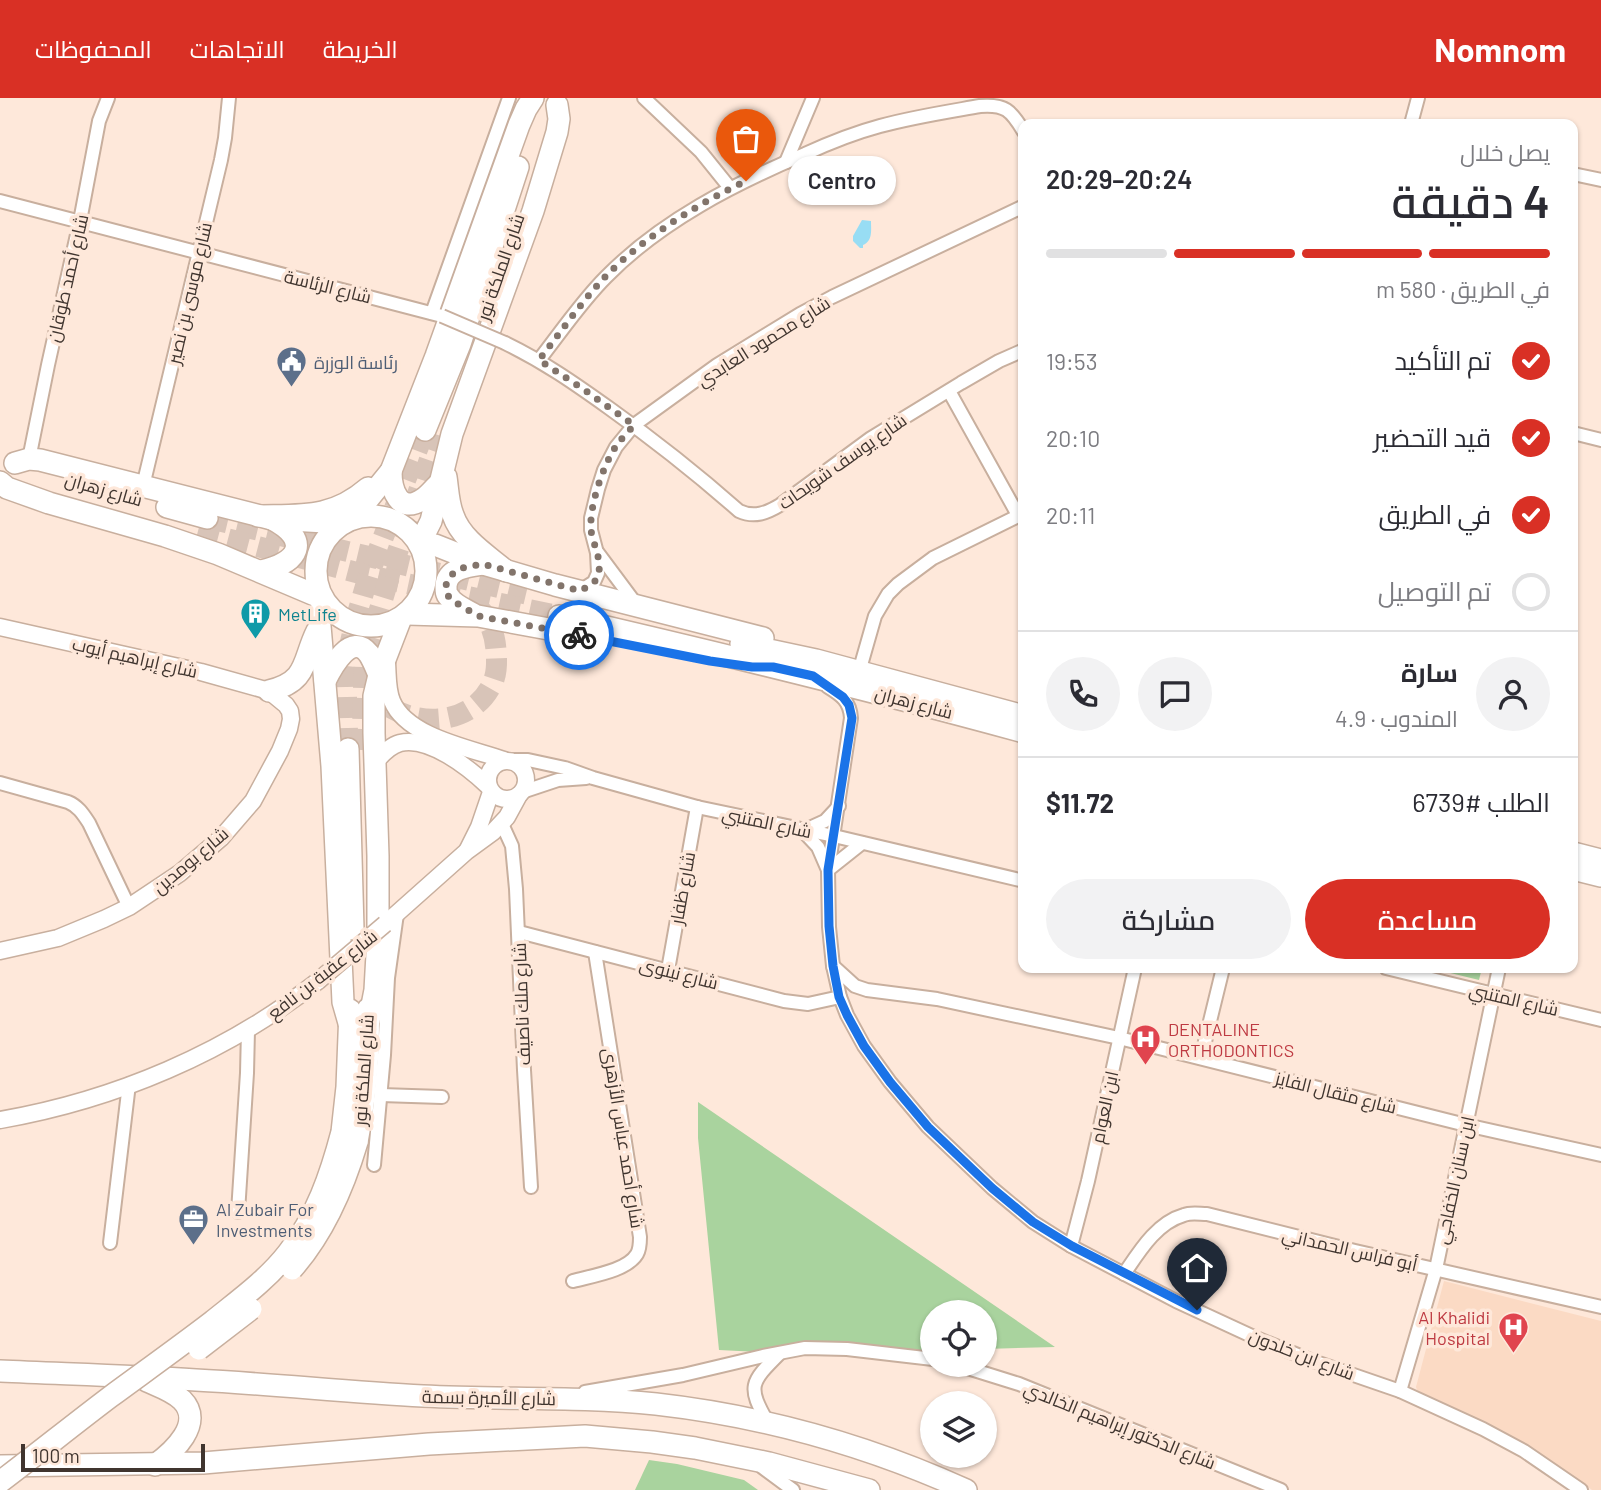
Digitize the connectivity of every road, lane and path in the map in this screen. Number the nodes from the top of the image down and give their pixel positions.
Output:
1 (107, 98) edge
2 (229, 98) edge
3 (509, 98) edge
4 (533, 98) edge
5 (813, 98) edge
6 (1418, 98) edge
7 (552, 100) edge
8 (652, 101) edge
9 (1412, 119) edge
10 (1018, 122) edge
11 (786, 162) junction
12 (1578, 175) edge
13 (1601, 180) edge
14 (730, 188) junction
15 (0, 201) edge
16 (1018, 209) edge
17 (80, 221) junction
18 (199, 253) junction
19 (437, 315) junction
20 (1018, 353) edge
21 (539, 360) junction
22 (949, 391) junction
23 (634, 425) junction
24 (432, 432) tunnel mouth
25 (1578, 434) edge
26 (1601, 440) edge
27 (399, 449) junction
28 (9, 468) edge
29 (391, 471) junction
30 (442, 474) junction
31 (143, 486) junction
32 (1018, 509) edge
33 (1018, 516) edge
34 (265, 518) junction
35 (348, 521) junction
36 (203, 524) tunnel mouth
37 (419, 543) junction
38 (597, 553) junction
39 (483, 564) junction
40 (261, 571) junction
41 (506, 571) junction
42 (323, 600) junction
43 (567, 603) junction
44 (636, 604) junction
45 (404, 616) junction
46 (478, 616) junction
47 (320, 626) junction
48 (0, 627) edge
49 (382, 665) junction
50 (773, 667) junction
51 (814, 668) junction
52 (859, 672) junction
53 (325, 681) junction
54 (269, 691) junction
55 (1018, 714) edge
56 (1018, 730) edge
57 (361, 754) junction
58 (507, 760) junction
59 (593, 778) junction
60 (0, 783) edge
61 (490, 789) junction
62 (521, 793) junction
63 (839, 805) junction
64 (697, 807) junction
65 (502, 824) junction
66 (803, 831) junction
67 (834, 836) junction
68 (862, 844) junction
69 (467, 851) junction
70 (1578, 854) edge
71 (1601, 860) edge
72 (828, 870) junction
73 (1578, 870) edge
74 (1601, 876) edge
75 (1018, 880) edge
76 (129, 907) junction
77 (391, 919) junction
78 (519, 932) junction
79 (0, 951) edge
80 (595, 952) junction
81 (833, 966) junction
82 (668, 970) junction
83 (1134, 973) edge
84 (1222, 973) edge
85 (1406, 973) edge
86 (1498, 973) edge
87 (1492, 994) junction
88 (839, 997) junction
89 (1601, 1020) edge
90 (359, 1022) junction
91 (248, 1030) junction
92 (1119, 1038) junction
93 (1201, 1058) junction
94 (129, 1084) junction
95 (381, 1095) junction
96 (442, 1097) dead end
97 (0, 1120) edge
98 (1466, 1125) junction
99 (349, 1137) junction
100 (1601, 1154) edge
101 (374, 1165) dead end
102 (531, 1187) dead end
103 (238, 1212) dead end
104 (110, 1243) dead end
105 (1072, 1246) junction
106 (1436, 1269) junction
107 (1124, 1274) junction
108 (573, 1281) dead end
109 (1601, 1307) edge
110 (780, 1353) junction
111 (920, 1357) edge
112 (0, 1371) edge
113 (65, 1374) junction
114 (997, 1377) edge
115 (141, 1378) junction
116 (0, 1381) edge
117 (1401, 1391) junction
118 (541, 1398) junction
119 (768, 1424) junction
120 (754, 1460) junction
121 (155, 1465) junction
122 (0, 1466) edge
123 (0, 1482) edge
124 (13, 1490) edge
125 (793, 1490) edge
126 (869, 1490) edge
127 (966, 1490) edge
128 (1281, 1490) edge
129 (1581, 1490) edge

1 - 17 street, شارع أحمد طوقان
2 - 18 street, شارع موسى بن نصير
3 - 19 street
4 - 27 main road
5 - 11 street
6 - 9 street
7 - 24 main road, شارع الملكة نور
7 - 30 main road
8 - 14 street
10 - 11 street
11 - 14 street
12 - 13 street
14 - 21 street
15 - 17 street, شارع الرئاسة
16 - 23 street, شارع محمود العابدي
17 - 18 street, شارع الرئاسة
17 - 28 street, شارع أحمد طوقان
18 - 19 street, شارع الرئاسة
18 - 31 street, شارع موسى بن نصير
19 - 21 street, شارع الرئاسة, bridge
20 - 22 street, شارع يوسف شويحات
21 - 23 street, شارع الرئاسة
22 - 23 street, شارع يوسف شويحات
22 - 32 street
23 - 38 street, شارع محمود العابدي
25 - 26 street
27 - 29 main road
27 - 34 main road
28 - 31 main road
28 - 36 main road, شارع زهران
28 - 40 main road
29 - 30 main road
29 - 35 main road
30 - 37 main road
30 - 41 main road
31 - 34 main road
33 - 52 street
34 - 35 main road
34 - 40 main road
35 - 37 main road
35 - 42 main road
37 - 39 main road
37 - 45 main road
38 - 43 street, شارع محمود العابدي
38 - 44 street, شارع محمود العابدي
39 - 41 main road
39 - 46 main road
40 - 42 main road
41 - 43 main road
42 - 45 main road
42 - 47 main road
43 - 44 main road
43 - 50 main road, شارع زهران
43 - 51 main road, شارع زهران
44 - 51 main road
45 - 46 main road
45 - 49 main road
46 - 50 main road
47 - 53 main road
47 - 54 main road
48 - 54 street, شارع إبراهيم أيوب
49 - 53 main road
49 - 57 main road
49 - 58 street, شارع المتنبي
50 - 51 main road, شارع زهران
51 - 52 main road, شارع زهران
51 - 56 main road, شارع زهران
51 - 63 street, شارع ابن خلدون
52 - 55 main road, شارع زهران
53 - 90 main road
54 - 76 street, شارع بومدين
57 - 61 street
57 - 90 main road, شارع الملكة نور
57 - 90 main road
58 - 59 street, شارع المتنبي
58 - 61 street
58 - 62 street
59 - 62 street, شارع المتنبي
59 - 64 street, شارع المتنبي
60 - 76 street
61 - 62 street
61 - 69 street, شارع عقبة بن نافع
62 - 65 street, شارع عقبة بن نافع
63 - 66 street
63 - 67 street, شارع ابن خلدون
64 - 66 street, شارع المتنبي
64 - 82 street, شارع ظفار
65 - 69 street, شارع عقبة بن نافع
65 - 78 street, شارع ملك ناصيف
66 - 67 street, شارع المتنبي
66 - 72 street
67 - 68 street, شارع المتنبي
67 - 72 street, شارع ابن خلدون
68 - 72 street
68 - 75 street, شارع المتنبي
69 - 77 street, شارع عقبة بن نافع
70 - 71 main road
72 - 81 street, شارع ابن خلدون
73 - 74 main road
76 - 79 street, شارع بومدين
77 - 91 street, شارع عقبة بن نافع, bridge
77 - 95 street
78 - 80 street, شارع نينوى
78 - 102 street, شارع ملك ناصيف
80 - 82 street, شارع نينوى
80 - 108 street, شارع أحمد عباس الأزهرى
81 - 88 street, شارع ابن خلدون
81 - 92 street, شارع مثقال الفايز
82 - 88 street, شارع نينوى
83 - 92 street, ابن العوام
84 - 93 street
85 - 87 street, شارع المتنبي
86 - 87 street, ابن سنان الخفاجي
87 - 89 street, شارع المتنبي
87 - 98 street, ابن سنان الخفاجي
88 - 105 street, شارع ابن خلدون
90 - 99 main road, شارع الملكة نور
91 - 94 street, شارع عقبة بن نافع
91 - 103 street
92 - 93 street, شارع مثقال الفايز
92 - 105 street, ابن العوام
93 - 98 street, شارع مثقال الفايز
94 - 97 street, شارع عقبة بن نافع
94 - 104 street
95 - 96 street
95 - 101 street
98 - 100 street, شارع مثقال الفايز
98 - 106 street, ابن سنان الخفاجي
99 - 123 main road, شارع الملكة نور, bridge
99 - 124 main road, شارع الملكة نور, bridge
105 - 107 street, شارع ابن خلدون
106 - 107 street, أبو فراس الحمداني
106 - 109 street, أبو فراس الحمداني
106 - 117 street, ابن سنان الخفاجي
107 - 117 street, شارع ابن خلدون
110 - 111 street
110 - 118 street
110 - 119 street
112 - 113 main road, شارع الأميرة بسمة
113 - 115 main road, شارع الأميرة بسمة
113 - 116 main road
114 - 128 street, شارع الدكتور إبراهيم الخالدي
115 - 118 main road, شارع الأميرة بسمة
115 - 121 main road
117 - 129 street, شارع ابن خلدون
118 - 119 main road, شارع الأميرة بسمة
119 - 127 main road, شارع الأميرة بسمة
120 - 121 main road
120 - 125 street
120 - 126 main road
121 - 122 main road

